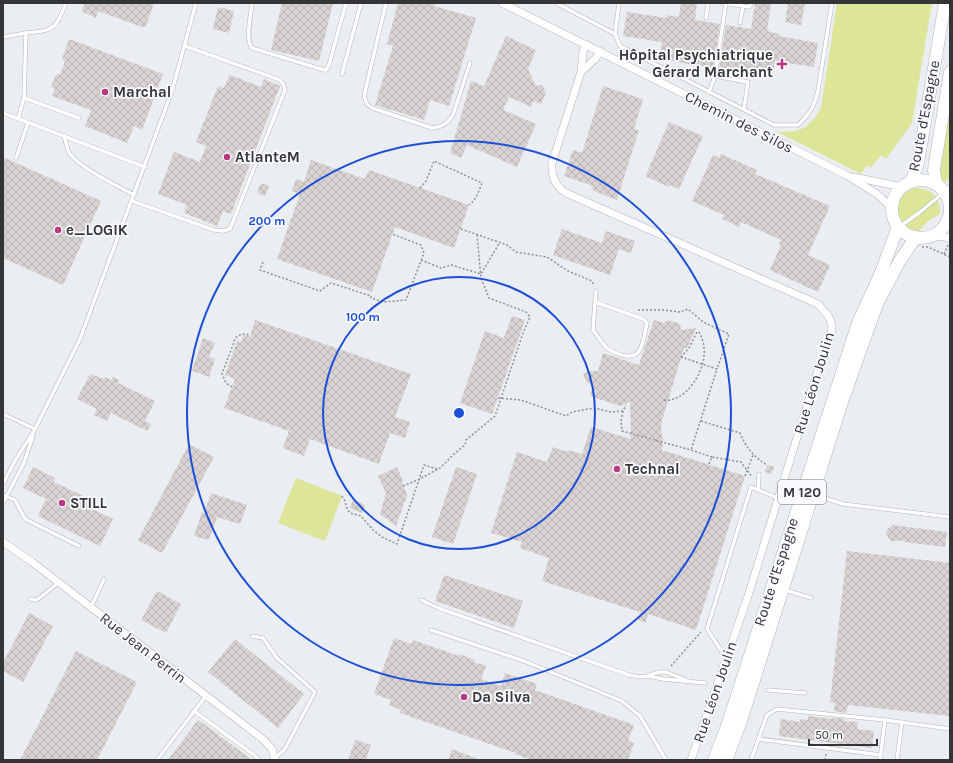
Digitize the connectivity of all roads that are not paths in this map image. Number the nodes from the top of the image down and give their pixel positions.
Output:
1 (66, 3) edge
2 (196, 3) edge
3 (252, 3) edge
4 (346, 3) edge
5 (361, 3) edge
6 (384, 3) edge
7 (502, 3) edge
8 (619, 3) edge
9 (708, 3) edge
10 (725, 3) edge
11 (750, 3) edge
12 (832, 3) edge
13 (945, 3) edge
14 (559, 4) edge
15 (743, 6) junction
16 (706, 18) dead end
17 (740, 23) dead end
18 (26, 33) junction
19 (615, 34) junction
20 (3, 37) edge
21 (586, 44) junction
22 (185, 46) junction
23 (600, 51) junction
24 (470, 63) dead end
25 (581, 72) junction
26 (950, 72) edge
27 (342, 74) dead end
28 (715, 76) junction
29 (709, 92) junction
30 (24, 98) junction
31 (744, 109) junction
32 (3, 113) edge
33 (79, 118) dead end
34 (18, 119) junction
35 (28, 123) junction
36 (64, 136) junction
37 (16, 158) dead end
38 (145, 167) junction
39 (848, 176) junction
40 (907, 184) junction
41 (943, 188) edge
42 (134, 195) junction
43 (132, 201) junction
44 (892, 208) junction
45 (950, 216) edge
46 (898, 227) junction
47 (932, 235) junction
48 (916, 237) junction
49 (950, 240) edge
50 (596, 291) road end
51 (595, 302) junction
52 (3, 414) edge
53 (35, 430) junction
54 (758, 474) dead end
55 (3, 484) edge
56 (758, 490) junction
57 (812, 494) junction
58 (5, 496) edge
59 (779, 498) junction
60 (3, 502) edge
61 (950, 518) edge
62 (3, 542) edge
63 (79, 546) dead end
64 (104, 579) dead end
65 (58, 583) junction
66 (782, 590) junction
67 (811, 598) dead end
68 (30, 599) dead end
69 (421, 600) dead end
70 (90, 608) junction
71 (431, 630) dead end
72 (252, 636) dead end
73 (727, 659) junction
74 (647, 676) junction
75 (688, 681) junction
76 (705, 683) dead end
77 (768, 690) dead end
78 (805, 693) dead end
79 (206, 696) junction
80 (194, 711) junction
81 (885, 720) junction
82 (902, 722) junction
83 (950, 729) edge
84 (759, 739) junction
85 (880, 758) edge
86 (275, 759) edge
87 (157, 760) edge
88 (259, 760) edge
89 (666, 760) edge
90 (691, 760) edge
91 (714, 760) edge
92 (726, 760) edge
93 (751, 760) edge
94 (897, 760) edge

1 - 18 lane
2 - 22 lane
3 - 4 lane
5 - 27 lane
6 - 24 lane
7 - 21 street, Chemin des Silos
8 - 19 lane
9 - 16 lane
10 - 15 lane
10 - 28 lane
11 - 15 lane
12 - 31 lane
13 - 40 main road, Route d'Espagne
14 - 19 lane
15 - 17 lane
18 - 20 lane
18 - 30 lane
19 - 29 lane
21 - 23 street, Chemin des Silos
21 - 25 street, Rue Léon Joulin
22 - 38 lane
22 - 43 lane
23 - 25 street, Rue Léon Joulin
23 - 39 street, Chemin des Silos
25 - 59 street, Rue Léon Joulin
26 - 41 main road, Route d'Espagne
28 - 29 lane
28 - 31 lane
29 - 31 lane
30 - 33 lane
30 - 34 lane
32 - 34 lane
34 - 35 lane
35 - 36 lane
35 - 37 lane
36 - 38 lane
36 - 42 lane
38 - 42 lane
39 - 40 street, Chemin des Silos
39 - 44 street, Chemin des Silos
40 - 41 main road
40 - 44 main road, Route d'Espagne
41 - 45 main road, Route d'Espagne
41 - 46 lane
42 - 43 lane
43 - 53 lane
44 - 46 main road
45 - 47 main road
46 - 48 main road
46 - 91 main road, Route d'Espagne / M 120
47 - 48 main road
47 - 49 street
48 - 57 main road, Route d'Espagne / M 120
50 - 51 lane
51 - 51 lane
52 - 53 lane
53 - 55 lane
53 - 58 lane
54 - 56 lane
56 - 59 lane
56 - 73 lane
57 - 61 lane
57 - 66 main road, Route d'Espagne / M 120
58 - 60 lane
58 - 63 lane
59 - 73 street, Rue Léon Joulin
62 - 65 street, Rue Jean Perrin
64 - 70 lane
65 - 68 lane
65 - 70 street, Rue Jean Perrin
66 - 67 lane
66 - 92 main road, Route d'Espagne / M 120
69 - 74 lane
70 - 79 street, Rue Jean Perrin
71 - 89 lane
72 - 86 lane
73 - 90 street, Rue Léon Joulin
74 - 75 lane
74 - 75 lane
75 - 76 lane
77 - 78 lane
79 - 80 lane
79 - 86 street, Rue Jean Perrin
80 - 87 lane
80 - 88 lane
81 - 82 lane
81 - 84 lane
81 - 85 lane
82 - 83 lane
82 - 94 lane
84 - 85 lane
84 - 93 lane

